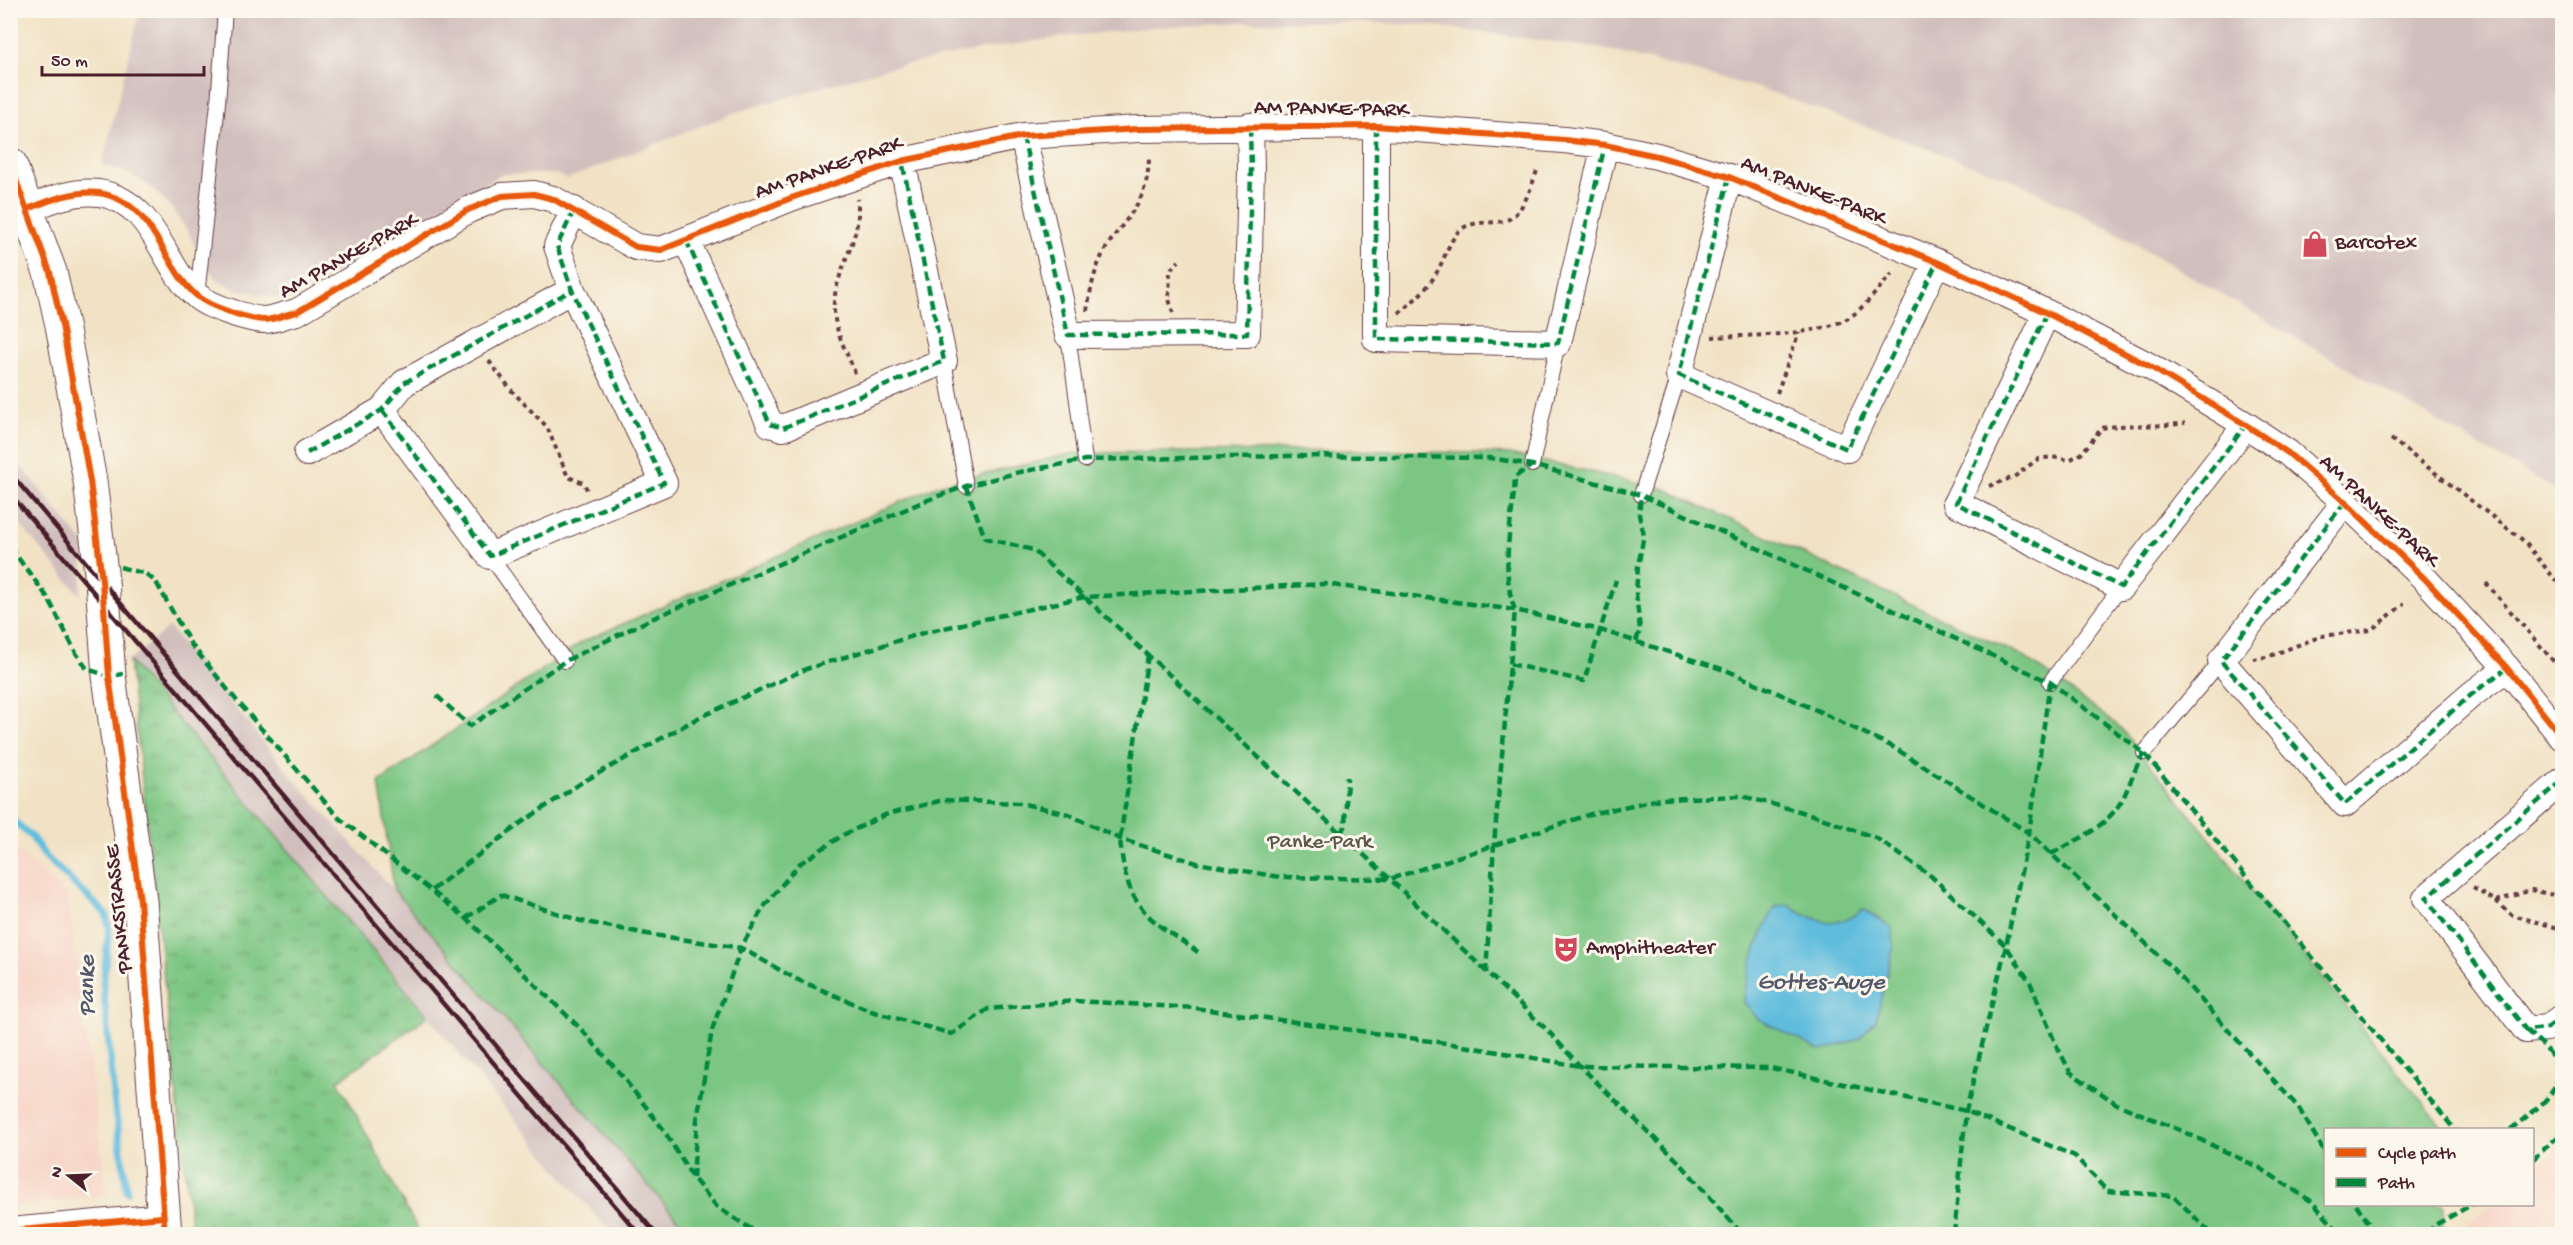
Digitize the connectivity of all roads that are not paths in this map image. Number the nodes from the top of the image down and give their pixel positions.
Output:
1 (225, 10) edge
2 (1250, 126) junction
3 (1376, 126) junction
4 (1023, 136) junction
5 (1605, 145) junction
6 (902, 162) junction
7 (10, 164) edge
8 (1729, 177) junction
9 (28, 209) junction
10 (574, 210) junction
11 (686, 240) junction
12 (1937, 262) junction
13 (572, 290) junction
14 (197, 296) junction
15 (2047, 313) junction
16 (1076, 335) junction
17 (1558, 343) junction
18 (944, 362) junction
19 (1678, 375) junction
20 (382, 410) junction
21 (2246, 425) junction
22 (307, 453) dead end
23 (1084, 460) dead end
24 (1532, 465) dead end
25 (966, 486) dead end
26 (1641, 495) dead end
27 (2345, 502) junction
28 (490, 556) junction
29 (2121, 587) junction
30 (565, 661) dead end
31 (2221, 661) junction
32 (2507, 668) junction
33 (2050, 682) dead end
34 (2562, 737) edge
35 (2144, 753) dead end
36 (2562, 781) edge
37 (2562, 1017) edge
38 (164, 1226) edge
39 (10, 1231) edge

1 - 14 lane
2 - 3 street, AM PANKE-PARK
2 - 4 street, AM PANKE-PARK
2 - 16 street, AM PANKE-PARK
3 - 5 street, AM PANKE-PARK
3 - 17 street, AM PANKE-PARK
4 - 6 street, AM PANKE-PARK
4 - 16 street
5 - 8 street, AM PANKE-PARK
5 - 17 street
6 - 11 street, AM PANKE-PARK
6 - 18 street, AM PANKE-PARK
7 - 9 street, PANKSTRASSE
8 - 12 street, AM PANKE-PARK
8 - 19 street, AM PANKE-PARK
9 - 14 street, AM PANKE-PARK
9 - 38 street, PANKSTRASSE
10 - 11 street, AM PANKE-PARK
10 - 13 street
10 - 14 street, AM PANKE-PARK
11 - 18 street
12 - 15 street, AM PANKE-PARK
12 - 19 street
13 - 20 street
13 - 28 street
15 - 21 street, AM PANKE-PARK
15 - 29 street
16 - 23 lane
17 - 24 lane
18 - 25 lane
19 - 26 lane
20 - 22 street
20 - 28 street
21 - 27 street, AM PANKE-PARK
21 - 29 street
27 - 31 street, AM PANKE-PARK
27 - 32 street, AM PANKE-PARK
28 - 30 lane
29 - 33 lane
31 - 32 street
31 - 35 lane
32 - 34 street, AM PANKE-PARK
36 - 37 street
38 - 39 street

